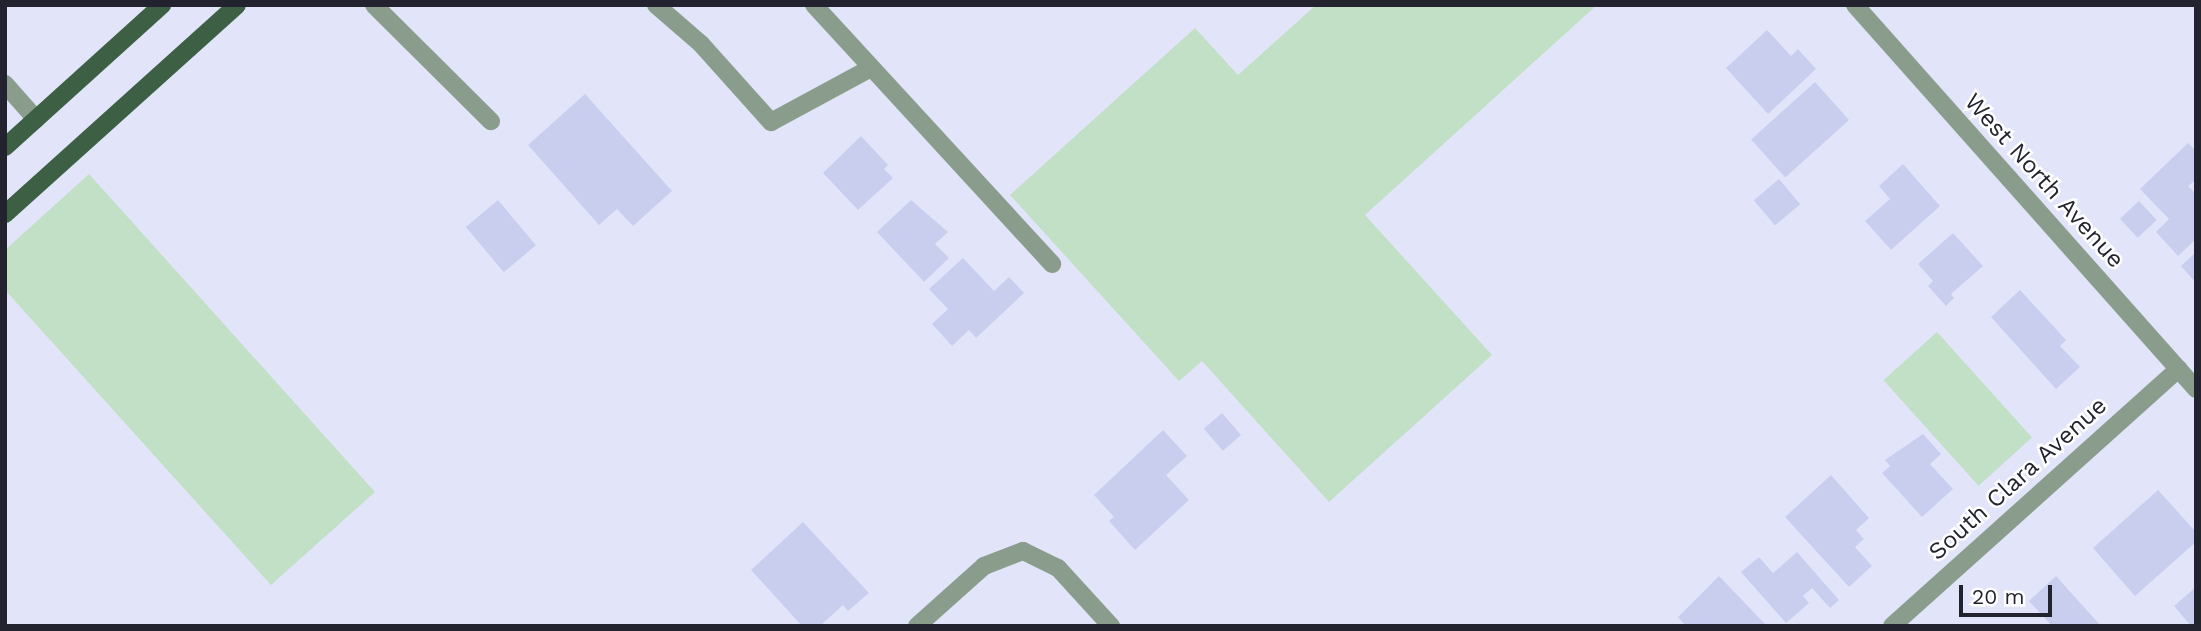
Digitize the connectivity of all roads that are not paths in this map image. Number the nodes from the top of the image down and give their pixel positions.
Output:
1 (162, 5) edge
2 (237, 5) edge
3 (374, 5) edge
4 (656, 5) edge
5 (814, 5) edge
6 (1855, 5) edge
7 (871, 68) junction
8 (5, 84) edge
9 (36, 120) junction
10 (491, 121) dead end
11 (5, 147) edge
12 (5, 214) edge
13 (1052, 264) dead end
14 (2178, 369) junction
15 (2196, 389) edge
16 (917, 626) edge
17 (1111, 626) edge
18 (1892, 626) edge

1 - 9 main road
2 - 12 main road
3 - 10 street
4 - 7 street
5 - 7 street
6 - 14 street, West North Avenue
7 - 13 street
8 - 9 street
9 - 11 main road
14 - 15 street, West North Avenue
14 - 18 street, South Clara Avenue
16 - 17 street

